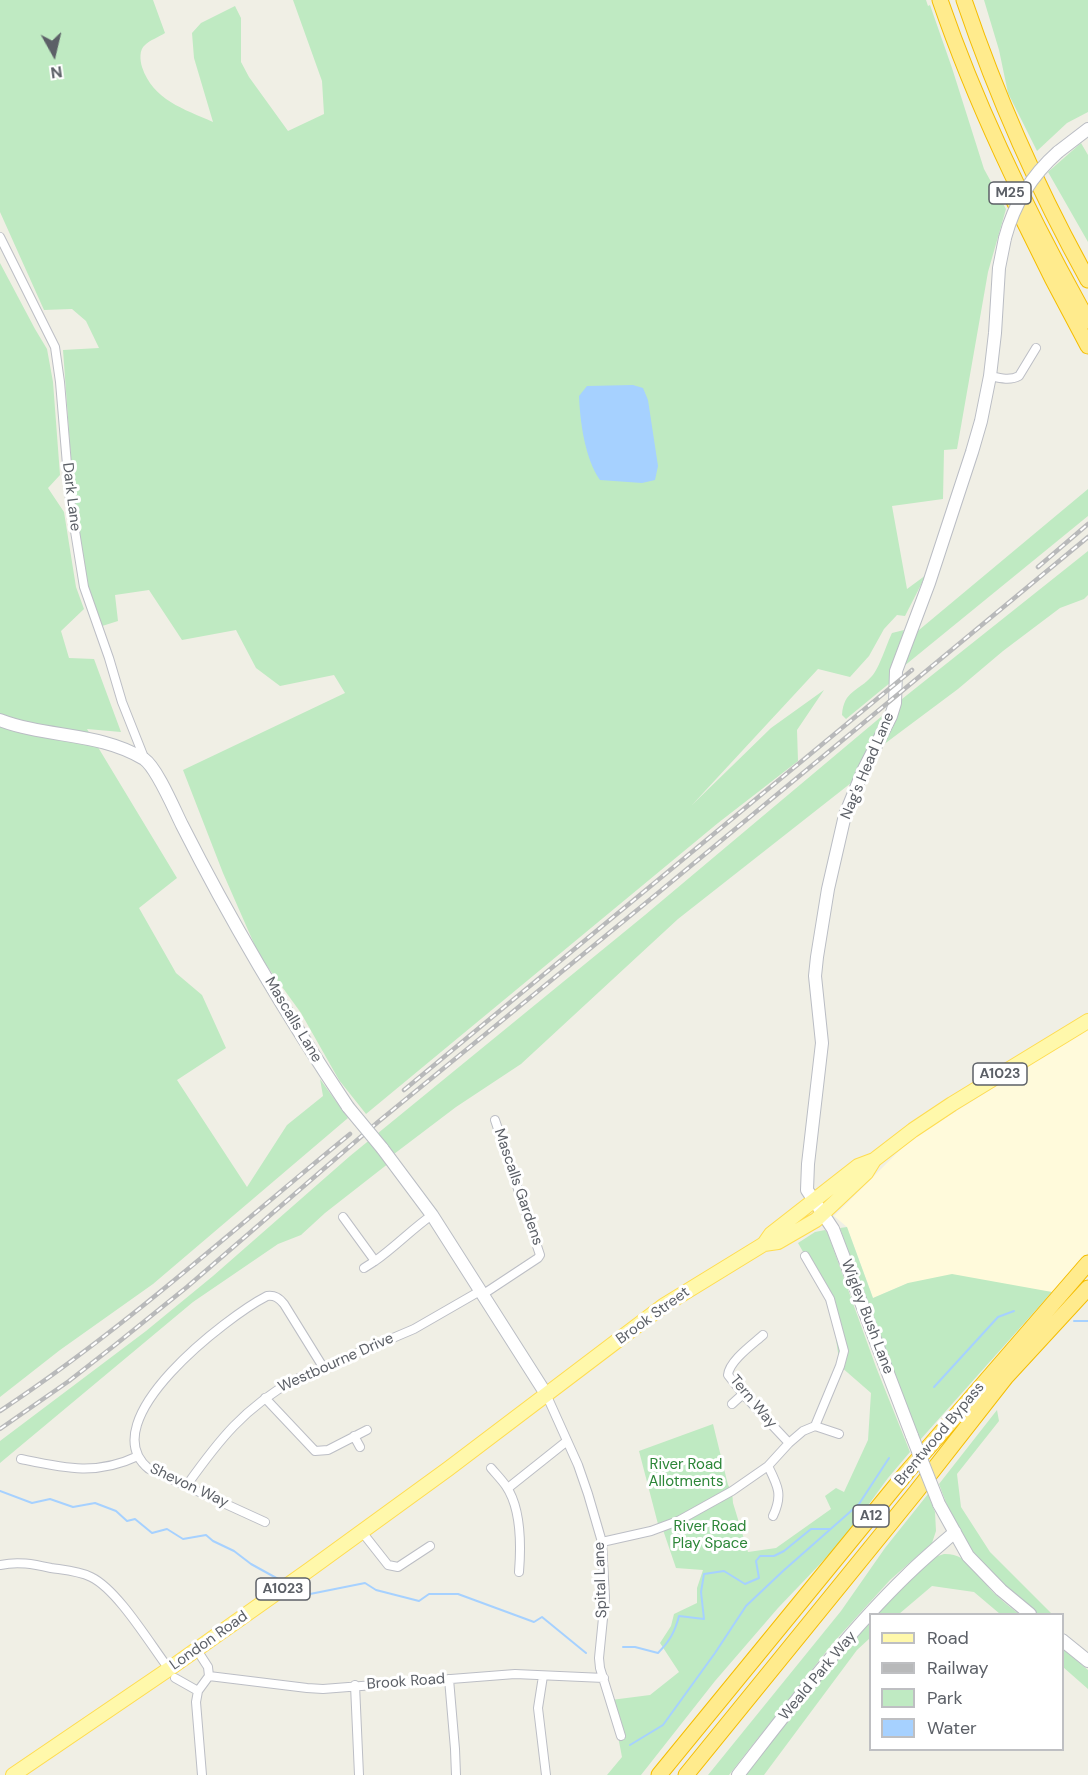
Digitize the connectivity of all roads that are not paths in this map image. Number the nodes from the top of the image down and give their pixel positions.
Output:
1 (940, 0) edge
2 (964, 0) edge
3 (951, 33) junction
4 (1088, 129) edge
5 (0, 237) edge
6 (1088, 280) edge
7 (1088, 321) edge
8 (1088, 346) edge
9 (1036, 348) dead end
10 (990, 376) junction
11 (0, 720) edge
12 (134, 733) junction
13 (124, 748) junction
14 (145, 760) junction
15 (1088, 1022) edge
16 (495, 1120) dead end
17 (874, 1160) junction
18 (814, 1201) junction
19 (823, 1213) junction
20 (432, 1215) junction
21 (343, 1217) dead end
22 (764, 1244) junction
23 (805, 1256) dead end
24 (375, 1261) junction
25 (1088, 1263) edge
26 (364, 1268) dead end
27 (1088, 1288) edge
28 (481, 1293) junction
29 (763, 1335) dead end
30 (323, 1367) junction
31 (546, 1394) junction
32 (743, 1394) junction
33 (265, 1398) junction
34 (732, 1404) dead end
35 (814, 1426) junction
36 (367, 1430) dead end
37 (838, 1434) dead end
38 (354, 1436) junction
39 (567, 1441) junction
40 (789, 1443) junction
41 (360, 1447) dead end
42 (138, 1456) junction
43 (21, 1459) dead end
44 (768, 1466) junction
45 (491, 1468) dead end
46 (188, 1485) junction
47 (508, 1488) junction
48 (773, 1516) dead end
49 (265, 1522) dead end
50 (363, 1532) junction
51 (955, 1532) junction
52 (602, 1542) junction
53 (430, 1546) dead end
54 (0, 1565) edge
55 (519, 1572) dead end
56 (871, 1613) edge
57 (1029, 1613) edge
58 (869, 1615) edge
59 (1064, 1642) edge
60 (197, 1650) junction
61 (1088, 1660) edge
62 (172, 1674) junction
63 (209, 1676) junction
64 (543, 1676) junction
65 (604, 1678) junction
66 (448, 1679) junction
67 (355, 1685) junction
68 (198, 1691) junction
69 (621, 1736) dead end
70 (14, 1775) edge
71 (202, 1775) edge
72 (359, 1775) edge
73 (456, 1775) edge
74 (546, 1775) edge
75 (659, 1775) edge
76 (686, 1775) edge
77 (738, 1775) edge

1 - 3 highway, M25
2 - 6 highway, M25
3 - 7 highway, M25
3 - 8 highway, M25
4 - 10 street, Nag's Head Lane, bridge
5 - 12 street, Dark Lane
9 - 10 street
10 - 18 street, Nag's Head Lane
11 - 13 street, Mascalls Lane
12 - 13 street
12 - 14 street, Dark Lane
13 - 14 street, Mascalls Lane
14 - 20 street, Mascalls Lane, bridge
15 - 17 main road, Brook Street / A1023
16 - 28 street, Mascalls Gardens
17 - 18 main road, Brook Street / A1023
17 - 19 main road, Brook Street / A1023
18 - 19 street, Wigley Bush Lane
18 - 22 main road, Brook Street / A1023
19 - 22 main road, Brook Street / A1023
19 - 51 street, Wigley Bush Lane, bridge
20 - 24 street
20 - 28 street, Mascalls Lane
21 - 24 street
22 - 31 main road, Brook Street / A1023
23 - 35 street
24 - 26 street
25 - 75 highway, Brentwood Bypass / A12
27 - 76 highway, Brentwood Bypass / A12
28 - 30 street, Westbourne Drive
28 - 31 street, Mascalls Lane
29 - 32 street, Tern Way
30 - 33 street, Westbourne Drive
30 - 42 street, Shevon Way
31 - 39 street, Spital Lane
31 - 50 main road, London Road / A1023
32 - 34 street
32 - 40 street, Tern Way
33 - 38 street
33 - 46 street, Westbourne Drive
35 - 37 street
35 - 40 street
36 - 38 street
38 - 41 street
39 - 47 street
39 - 52 street, Spital Lane
40 - 44 street
42 - 43 street
42 - 46 street, Shevon Way
44 - 48 street
44 - 52 street
45 - 47 street
46 - 49 street, Shevon Way
47 - 55 street
50 - 53 street
50 - 60 main road, London Road / A1023
51 - 56 street, Weald Park Way
51 - 57 street
52 - 65 street, Spital Lane
54 - 62 street
58 - 77 street, Weald Park Way
59 - 61 street
60 - 62 main road, London Road / A1023
60 - 63 street
62 - 68 street
62 - 70 main road, London Road / A1023
63 - 67 street, Brook Road
63 - 68 street
64 - 65 street, Brook Road
64 - 66 street, Brook Road
64 - 74 street
65 - 69 street, Spital Lane
66 - 67 street, Brook Road
66 - 73 street
67 - 72 street
68 - 71 street

